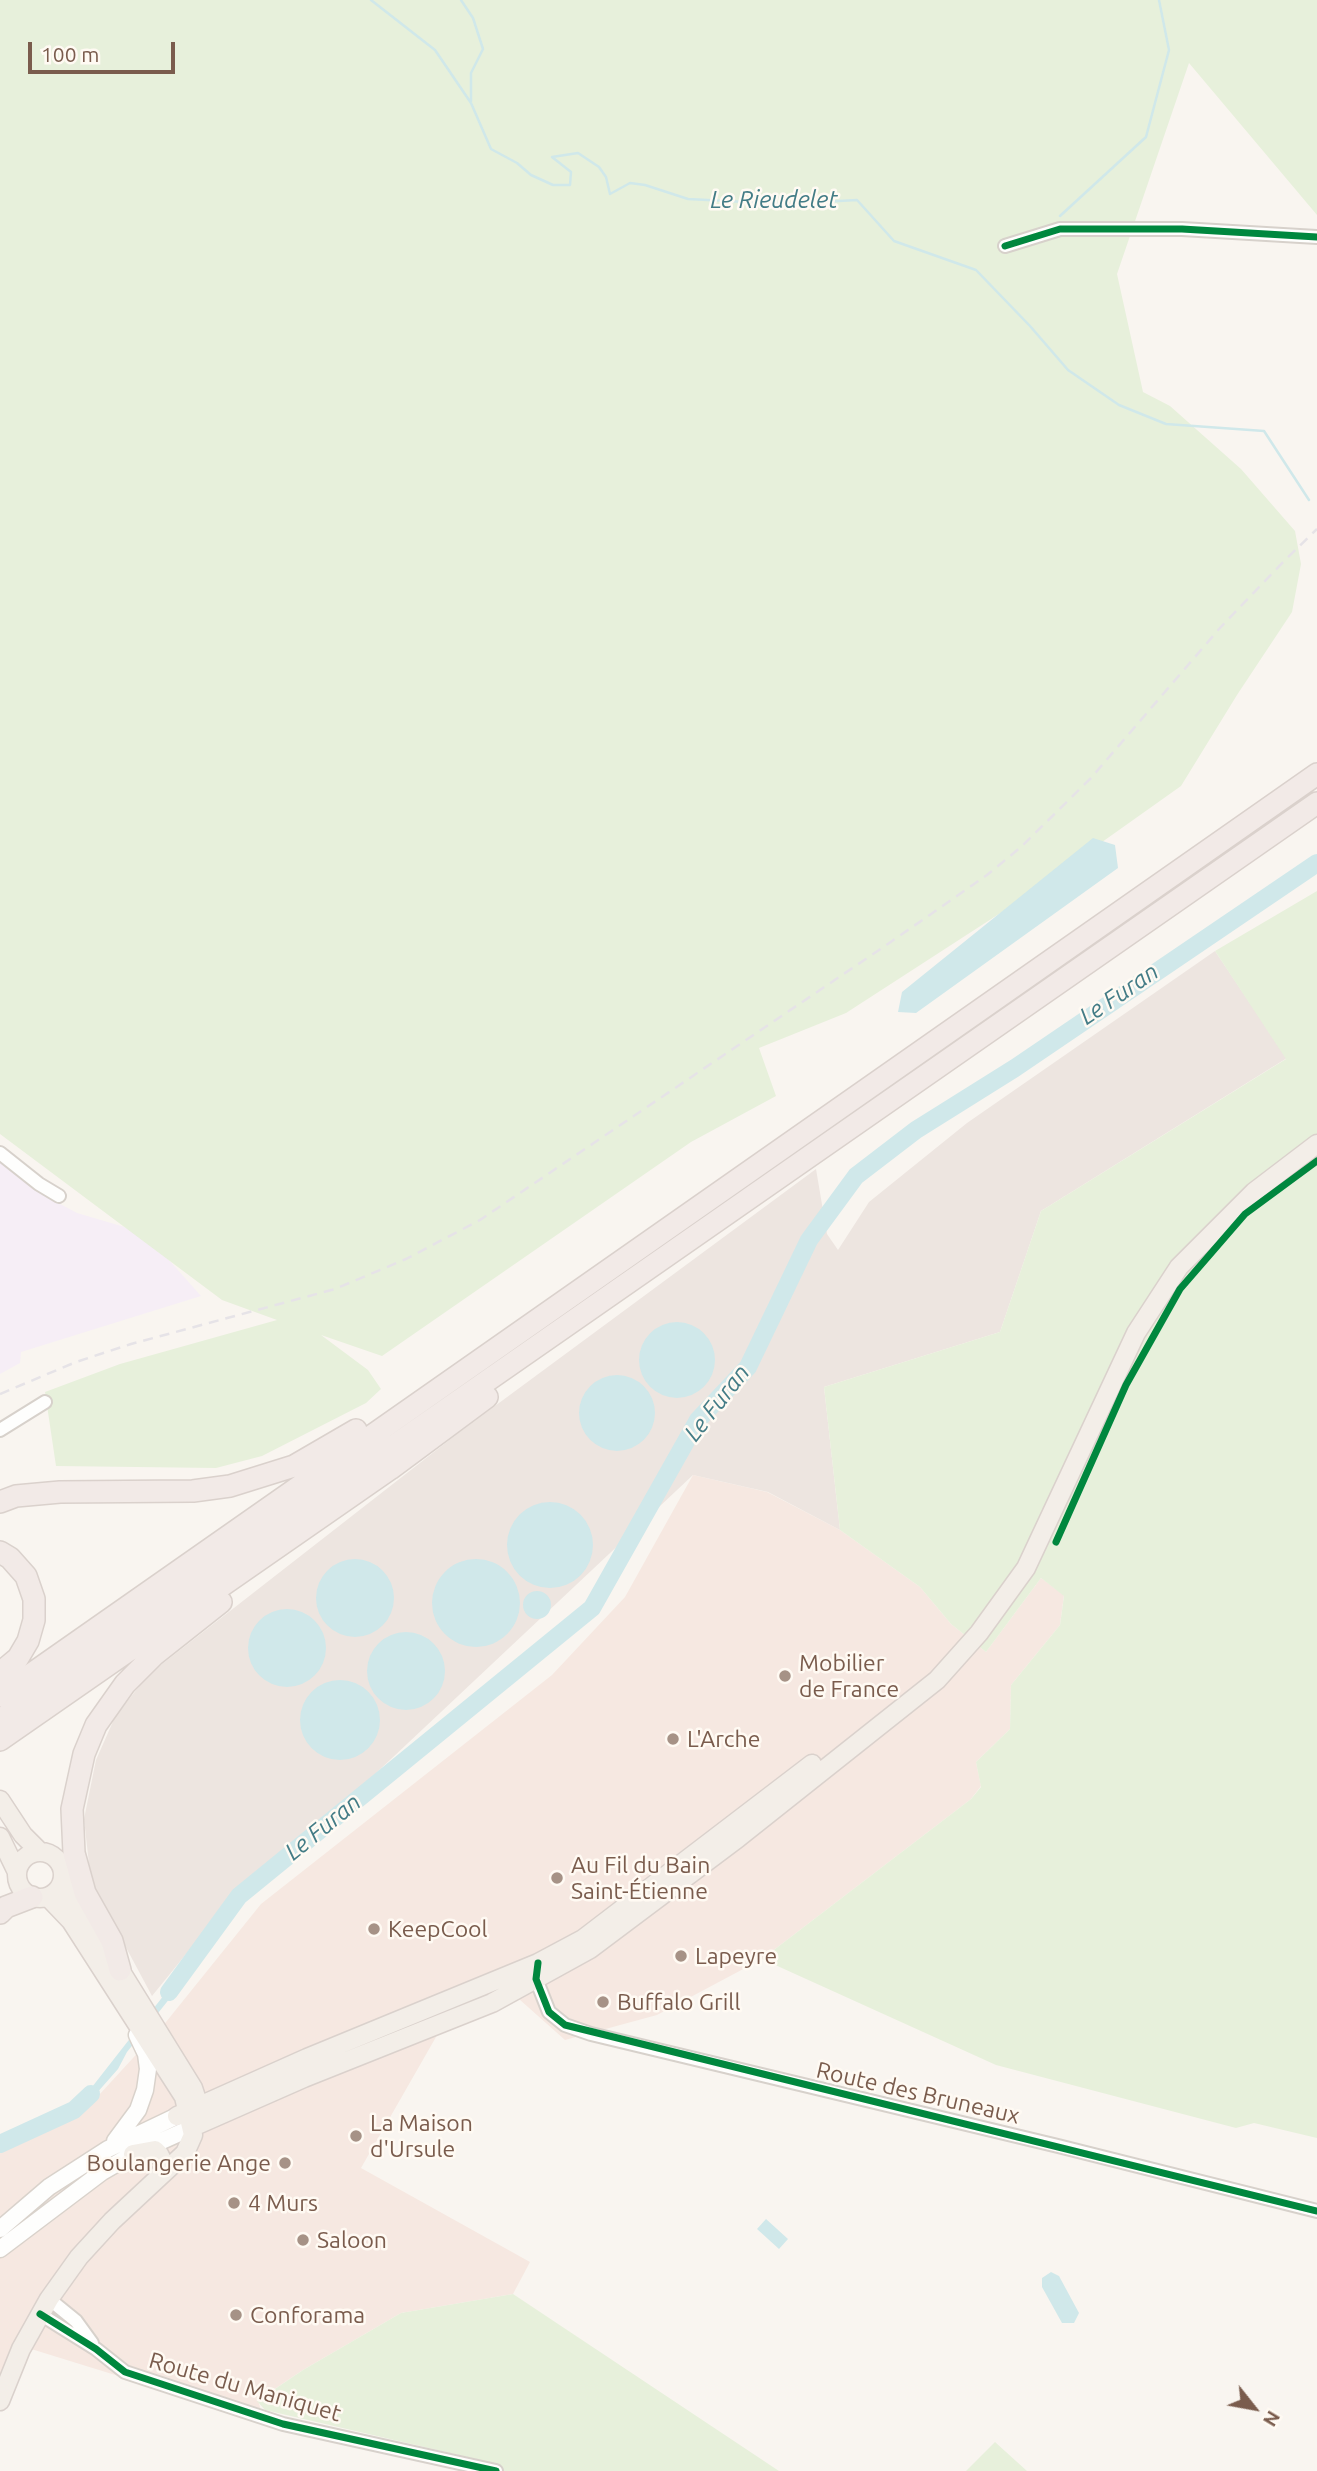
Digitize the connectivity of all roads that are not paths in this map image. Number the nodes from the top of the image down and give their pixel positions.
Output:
1 (1317, 237) edge
2 (1005, 246) dead end
3 (1317, 774) edge
4 (1317, 803) edge
5 (1317, 1144) edge
6 (0, 1153) edge
7 (59, 1196) dead end
8 (605, 1297) junction
9 (424, 1400) junction
10 (44, 1402) dead end
11 (0, 1430) edge
12 (390, 1469) junction
13 (0, 1502) edge
14 (0, 1552) edge
15 (0, 1673) edge
16 (0, 1696) edge
17 (0, 1720) edge
18 (0, 1740) edge
19 (0, 1800) edge
20 (0, 1837) edge
21 (39, 1851) junction
22 (17, 1872) junction
23 (62, 1884) junction
24 (40, 1897) junction
25 (0, 1913) edge
26 (120, 1970) junction
27 (537, 1971) junction
28 (457, 2007) junction
29 (135, 2022) junction
30 (245, 2085) junction
31 (196, 2115) junction
32 (108, 2149) junction
33 (133, 2154) junction
34 (155, 2183) junction
35 (1317, 2211) edge
36 (0, 2229) edge
37 (0, 2249) edge
38 (45, 2307) junction
39 (0, 2401) edge
40 (496, 2471) edge

1 - 2 street
3 - 9 highway
4 - 8 highway
5 - 27 main road
6 - 7 street
8 - 12 highway
8 - 17 highway
9 - 13 highway
9 - 16 highway
10 - 11 street
12 - 18 highway
12 - 26 highway
14 - 15 highway
19 - 21 main road
20 - 22 main road
21 - 22 main road
21 - 23 main road
22 - 24 main road
23 - 24 main road
23 - 26 main road
24 - 25 highway
24 - 29 main road
26 - 31 main road
27 - 28 main road
27 - 35 street, Route des Bruneaux
28 - 30 main road
28 - 31 main road
29 - 31 main road
29 - 32 main road
30 - 31 main road
30 - 31 main road
31 - 32 main road
31 - 33 main road
31 - 34 main road
32 - 36 main road
33 - 34 main road
33 - 37 main road
34 - 38 main road
38 - 39 main road
38 - 40 street, Route du Maniquet

